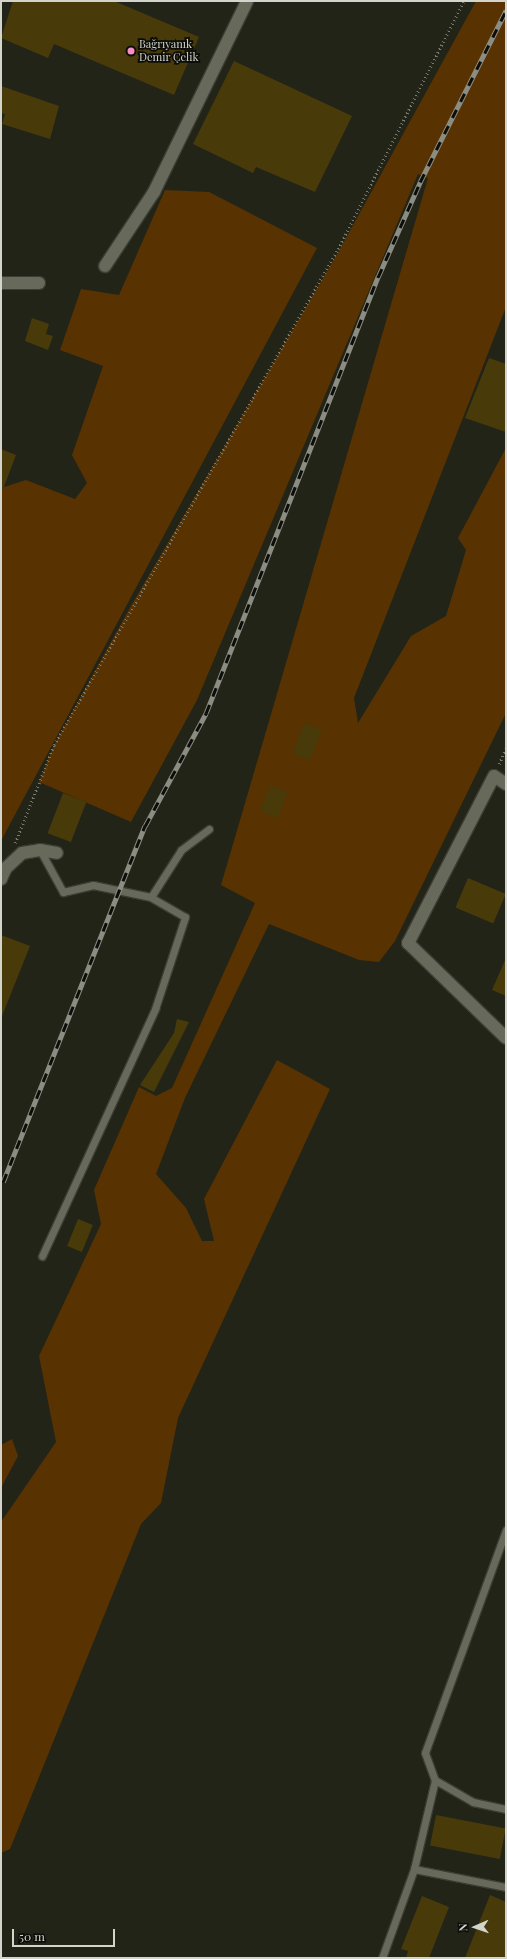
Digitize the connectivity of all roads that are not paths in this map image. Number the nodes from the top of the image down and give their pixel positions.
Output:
1 (247, 1) edge
2 (105, 266) dead end
3 (1, 283) edge
4 (39, 283) dead end
5 (506, 784) edge
6 (209, 830) dead end
7 (40, 850) junction
8 (57, 853) dead end
9 (1, 879) edge
10 (151, 897) junction
11 (506, 1038) edge
12 (42, 1256) dead end
13 (506, 1530) edge
14 (436, 1780) junction
15 (506, 1809) edge
16 (414, 1869) junction
17 (506, 1887) edge
18 (382, 1958) edge

1 - 2 street
3 - 4 street
5 - 11 street
6 - 10 lane
7 - 8 street
7 - 9 street
7 - 10 lane
10 - 12 lane
13 - 14 lane
14 - 15 lane
14 - 16 lane
16 - 17 lane
16 - 18 lane

